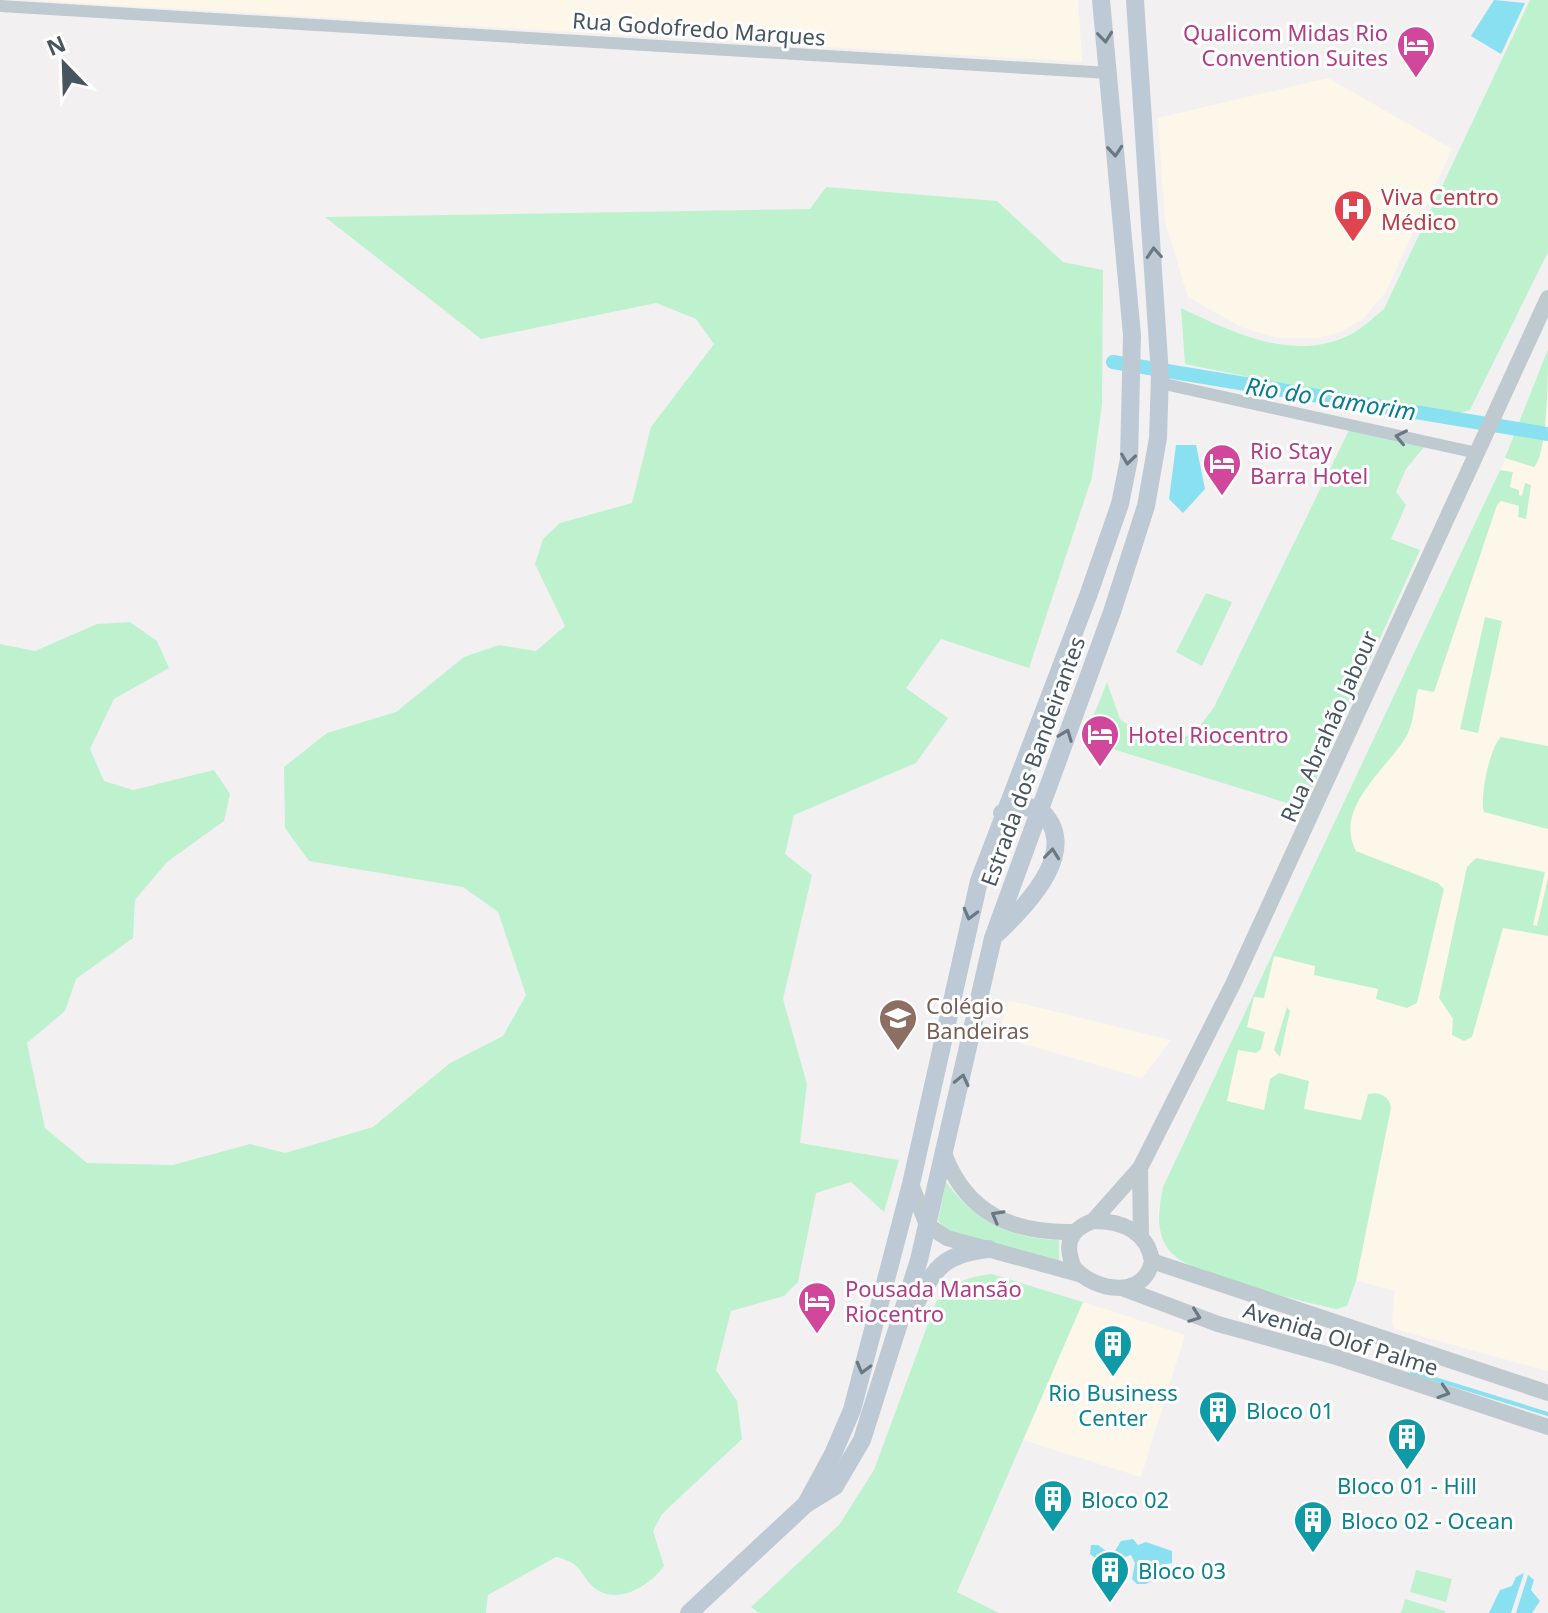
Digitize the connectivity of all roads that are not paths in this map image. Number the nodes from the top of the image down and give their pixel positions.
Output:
1 (1101, 0) edge
2 (1135, 0) edge
3 (0, 6) edge
4 (1109, 73) junction
5 (1548, 298) edge
6 (1160, 379) junction
7 (1480, 448) junction
8 (1038, 808) junction
9 (1002, 813) junction
10 (993, 938) junction
11 (945, 1156) junction
12 (1140, 1168) junction
13 (911, 1184) junction
14 (1093, 1221) junction
15 (927, 1225) junction
16 (1072, 1232) junction
17 (1141, 1236) junction
18 (989, 1249) junction
19 (1152, 1261) junction
20 (1079, 1274) junction
21 (1122, 1288) junction
22 (895, 1342) junction
23 (1548, 1393) edge
24 (1548, 1427) edge
25 (806, 1504) junction
26 (689, 1613) edge

1 -> 4 main road, Estrada dos Bandeirantes
6 -> 2 main road, Estrada dos Bandeirantes
3 - 4 street, Rua Godofredo Marques
4 -> 9 main road, Estrada dos Bandeirantes
5 - 7 street, Rua Abrahão Jabour
7 -> 6 street
8 -> 6 main road, Estrada dos Bandeirantes
7 - 12 street, Rua Abrahão Jabour
8 - 9 main road
8 - 10 main road, Estrada dos Bandeirantes
10 -> 8 main road
9 -> 13 main road, Estrada dos Bandeirantes
11 -> 10 main road, Estrada dos Bandeirantes
11 - 15 main road, Estrada dos Bandeirantes
16 -> 11 street
12 - 14 street, Rua Abrahão Jabour
12 - 17 street, Rua Abrahão Jabour
13 - 15 street
13 -> 25 main road, Estrada dos Bandeirantes
14 - 16 street
14 - 17 street
15 - 18 street
15 - 22 main road, Estrada dos Bandeirantes
16 - 20 street
17 - 19 street
18 - 20 street
18 - 22 main road
19 - 21 street
19 - 23 street, Avenida Olof Palme
20 - 21 street
21 -> 24 street, Avenida Olof Palme
22 - 25 main road, Estrada dos Bandeirantes
25 - 26 main road, Estrada dos Bandeirantes

